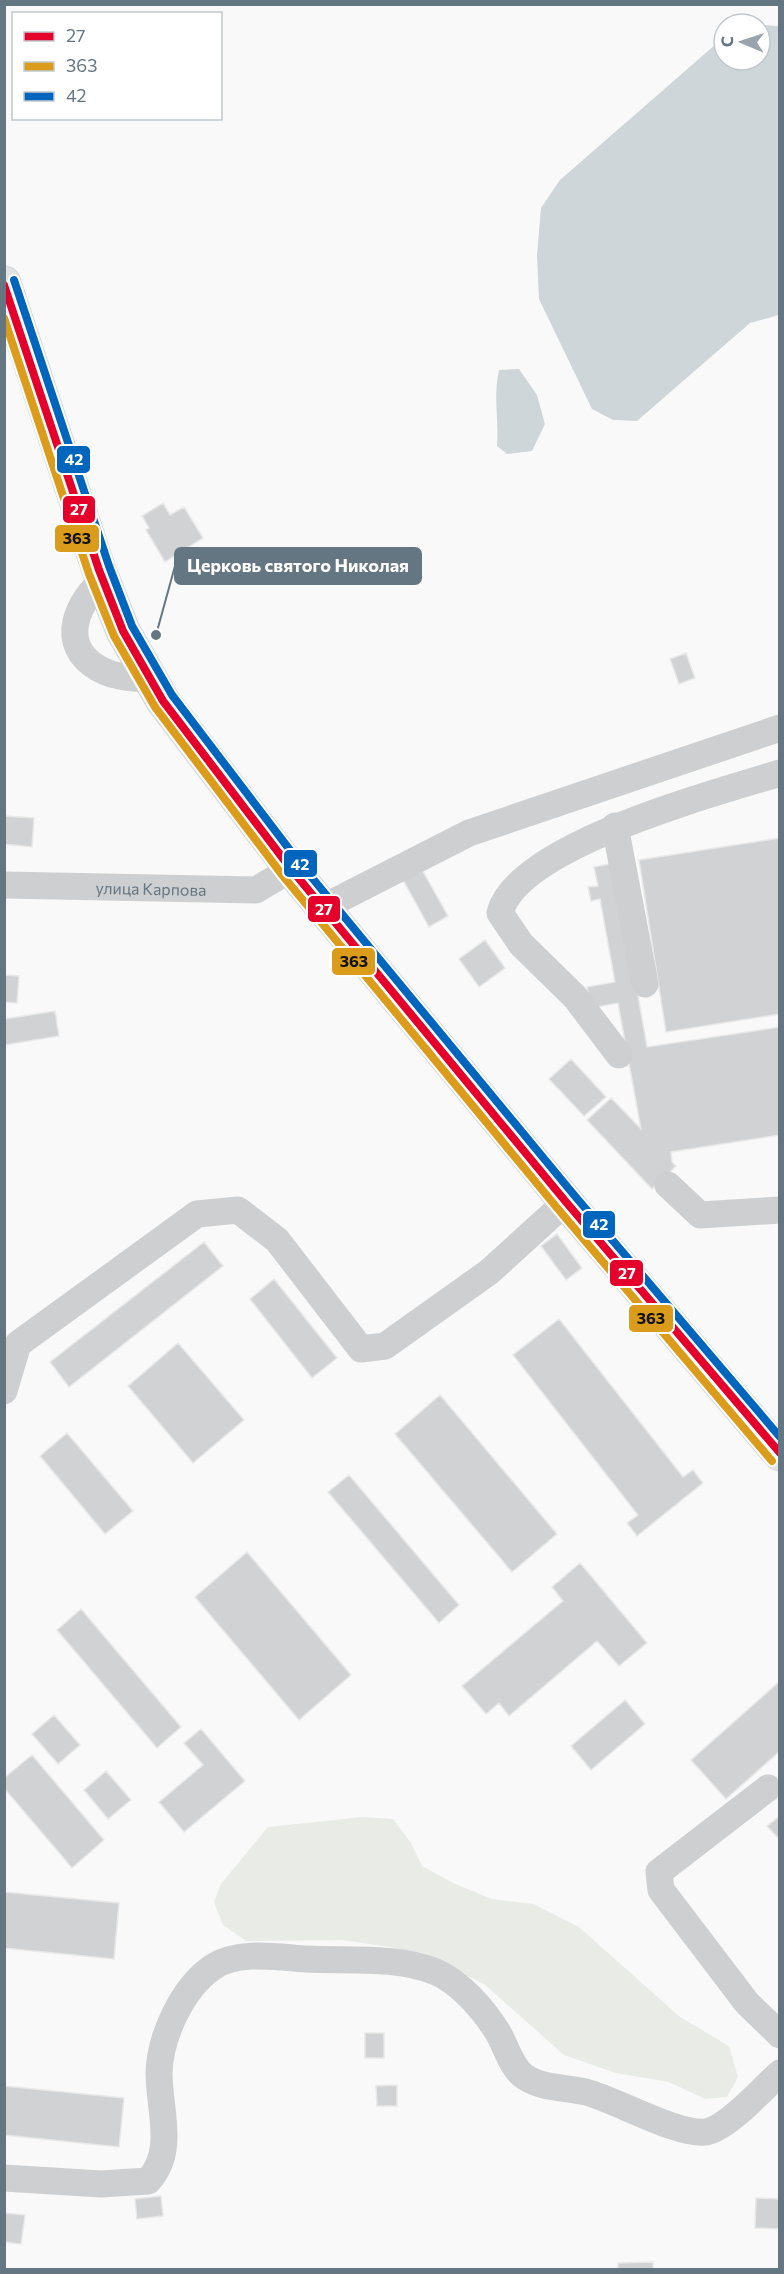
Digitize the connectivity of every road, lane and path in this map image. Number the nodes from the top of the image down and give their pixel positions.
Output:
1 (4, 282) edge
2 (103, 580) junction
3 (151, 681) junction
4 (780, 728) edge
5 (780, 773) edge
6 (615, 826) junction
7 (291, 869) junction
8 (4, 885) edge
9 (324, 907) junction
10 (645, 984) dead end
11 (619, 1054) dead end
12 (668, 1185) dead end
13 (566, 1202) junction
14 (780, 1210) edge
15 (11, 1341) edge
16 (4, 1391) edge
17 (780, 1454) edge
18 (768, 1788) dead end
19 (780, 2035) edge
20 (780, 2073) edge
21 (4, 2178) edge

1 - 2 main road
2 - 3 main road
2 - 3 street
3 - 7 main road
4 - 9 street
5 - 6 street
6 - 10 street
6 - 11 street
7 - 8 street, улица Карпова
7 - 9 main road
9 - 13 main road
12 - 14 street
13 - 15 street
13 - 17 main road
15 - 16 street
18 - 19 street
20 - 21 street

